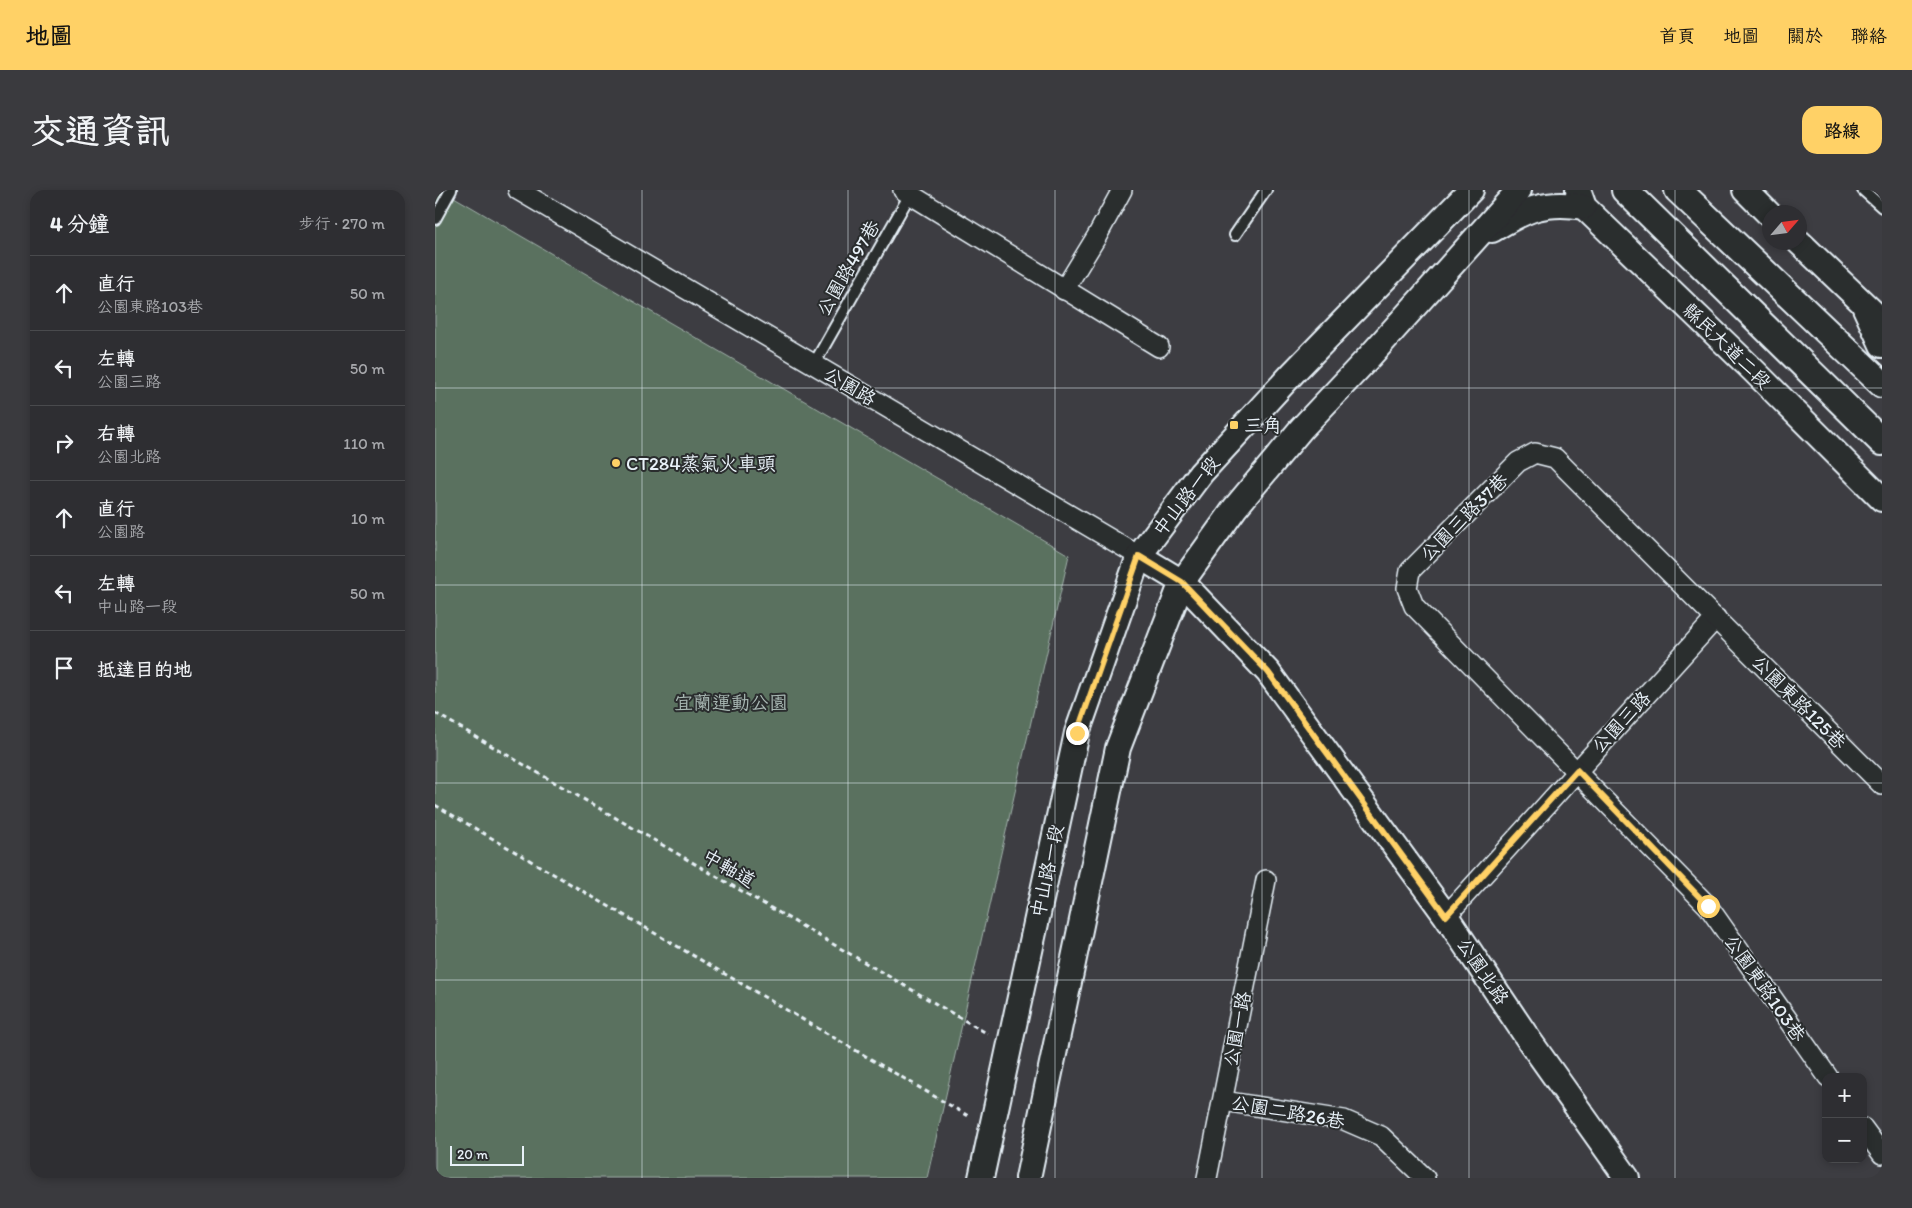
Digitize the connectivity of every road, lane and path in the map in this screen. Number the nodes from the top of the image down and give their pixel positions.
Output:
1 (451, 190) edge
2 (518, 190) edge
3 (1122, 190) edge
4 (1265, 190) edge
5 (1471, 190) edge
6 (1519, 190) edge
7 (1625, 190) edge
8 (1678, 190) edge
9 (1745, 190) edge
10 (1863, 190) edge
11 (909, 192) edge
12 (1581, 198) edge
13 (1762, 207) edge
14 (1882, 207) edge
15 (435, 219) edge
16 (1235, 235) dead end
17 (1471, 243) junction
18 (1807, 250) edge
19 (1065, 290) junction
20 (1863, 303) junction
21 (1882, 320) edge
22 (1882, 345) edge
23 (1159, 346) dead end
24 (814, 364) junction
25 (1882, 384) edge
26 (1882, 442) edge
27 (1882, 499) edge
28 (1139, 556) junction
29 (1182, 582) junction
30 (1717, 618) junction
31 (435, 713) edge
32 (1577, 770) junction
33 (1882, 785) edge
34 (435, 805) edge
35 (1266, 880) dead end
36 (1446, 916) junction
37 (1009, 1047) junction
38 (1825, 1073) edge
39 (1223, 1101) junction
40 (991, 1130) junction
41 (1867, 1133) edge
42 (1882, 1154) edge
43 (981, 1178) edge
44 (1028, 1178) edge
45 (1207, 1178) edge
46 (1425, 1178) edge
47 (1627, 1178) edge

1 - 15 lane
2 - 24 street, 公園路
3 - 19 street
4 - 16 lane
5 - 28 street, 中山路一段
6 - 17 street
7 - 26 main road
8 - 25 main road
9 - 13 street
10 - 14 lane
11 - 19 street
11 - 24 lane, 公園路497巷
12 - 17 street
12 - 27 street, 縣民大道二段
17 - 29 street
18 - 20 street
19 - 23 street
20 - 21 street
20 - 22 street
24 - 28 street, 公園路
28 - 29 street, 公園路
28 - 37 street, 中山路一段
29 - 36 street, 公園北路
29 - 44 street
30 - 32 street, 公園三路
30 - 32 street, 公園三路37巷
30 - 33 street, 公園東路125巷
31 - 37 path, 中軸道
32 - 36 street, 公園三路
32 - 38 street, 公園東路103巷
34 - 40 path
35 - 39 street, 公園一路
36 - 47 street, 公園北路
37 - 40 street, 中山路一段
39 - 45 street, 公園一路
39 - 46 street, 公園二路26巷
40 - 43 street, 中山路一段
41 - 42 street

